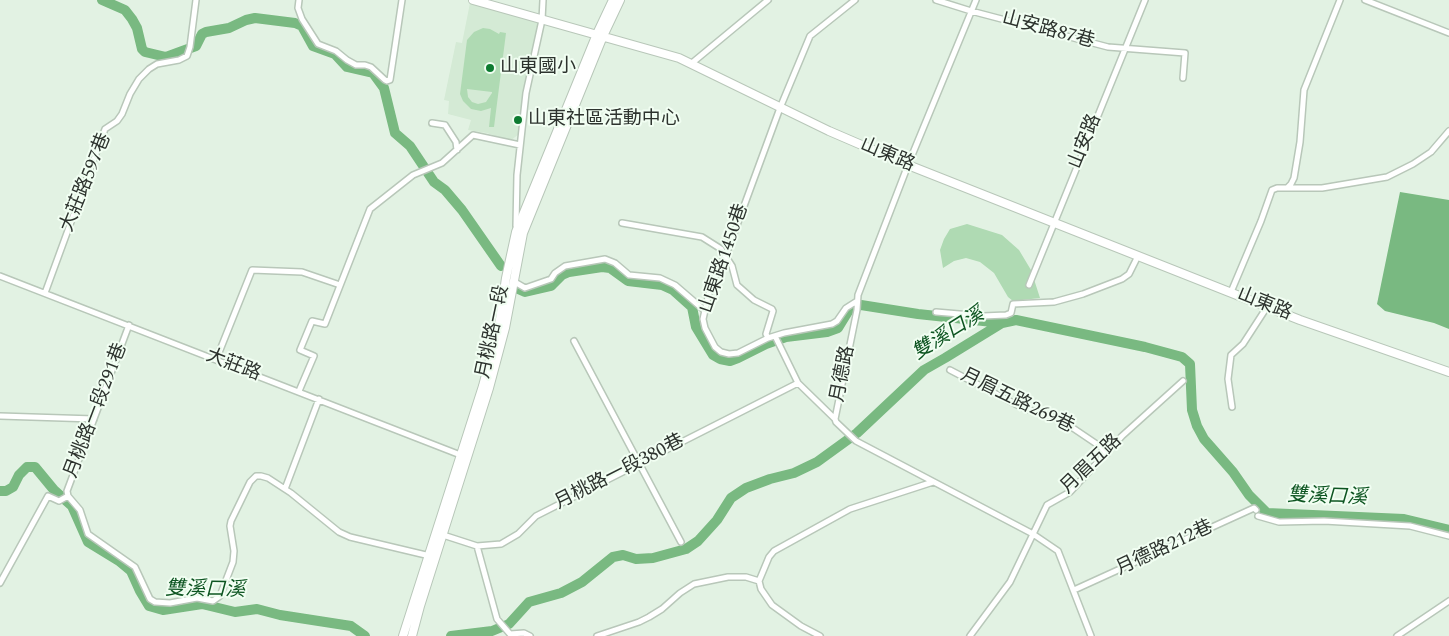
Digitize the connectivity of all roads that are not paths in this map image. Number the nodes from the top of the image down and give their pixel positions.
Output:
1 (196, 0) edge
2 (299, 0) edge
3 (402, 0) edge
4 (473, 0) edge
5 (543, 0) edge
6 (613, 0) edge
7 (620, 0) edge
8 (768, 0) edge
9 (855, 0) edge
10 (936, 0) edge
11 (976, 0) edge
12 (1145, 0) edge
13 (1340, 0) edge
14 (1365, 0) edge
15 (972, 11) junction
16 (542, 20) junction
17 (1449, 33) edge
18 (600, 35) junction
19 (1125, 48) junction
20 (692, 63) junction
21 (1183, 78) dead end
22 (780, 108) junction
23 (432, 123) dead end
24 (1449, 131) edge
25 (520, 145) junction
26 (457, 150) junction
27 (908, 165) junction
28 (1287, 188) junction
29 (622, 223) dead end
30 (1053, 223) junction
31 (520, 233) junction
32 (726, 254) junction
33 (1138, 256) junction
34 (0, 276) edge
35 (513, 281) junction
36 (340, 285) junction
37 (1028, 285) dead end
38 (1231, 292) junction
39 (45, 293) junction
40 (857, 301) junction
41 (1267, 306) junction
42 (704, 310) junction
43 (936, 312) dead end
44 (129, 325) junction
45 (775, 336) junction
46 (768, 338) junction
47 (574, 341) dead end
48 (216, 360) junction
49 (950, 370) dead end
50 (1449, 372) edge
51 (1183, 381) dead end
52 (798, 383) junction
53 (486, 387) junction
54 (299, 391) junction
55 (319, 399) junction
56 (1232, 407) dead end
57 (0, 416) edge
58 (94, 419) junction
59 (835, 419) junction
60 (1107, 454) junction
61 (464, 456) junction
62 (638, 464) junction
63 (933, 482) junction
64 (285, 489) junction
65 (68, 496) junction
66 (1256, 510) dead end
67 (1258, 516) dead end
68 (1033, 534) junction
69 (443, 535) junction
70 (1449, 536) edge
71 (681, 542) dead end
72 (476, 546) junction
73 (433, 556) junction
74 (759, 581) junction
75 (0, 583) edge
76 (1074, 590) junction
77 (1449, 602) edge
78 (403, 635) edge
79 (412, 635) edge
80 (530, 636) edge
81 (597, 636) edge
82 (820, 636) edge
83 (970, 636) edge
84 (1091, 636) edge
85 (1397, 636) edge

1 - 39 street, 大莊路597巷
2 - 3 street
4 - 16 street, 山東路
5 - 16 street
6 - 18 street
7 - 18 street
8 - 20 street
9 - 22 street, 山東路1450巷
10 - 15 street, 山安路87巷
11 - 15 street, 月德路
12 - 19 street, 山安路
13 - 28 street
14 - 17 street
15 - 19 street, 山安路87巷
15 - 27 street, 月德路
16 - 18 street, 山東路
16 - 25 street
18 - 20 street, 山東路
18 - 31 street, 月桃路一段
19 - 21 street, 山安路87巷
19 - 30 street, 山安路
20 - 22 street, 山東路
22 - 27 street, 山東路
22 - 32 street, 山東路1450巷
23 - 26 street
24 - 28 street
25 - 26 street
25 - 31 street
26 - 36 street
27 - 30 street, 山東路
27 - 40 street, 月德路
28 - 38 street
29 - 32 street
30 - 33 street, 山東路
30 - 37 street, 山安路
31 - 35 street, 月桃路一段
31 - 53 street, 月桃路一段
32 - 42 street, 山東路1450巷
32 - 46 street
33 - 38 street, 山東路
33 - 43 street
34 - 39 street, 大莊路
35 - 42 street
35 - 53 street, 月桃路一段
36 - 48 street
36 - 54 street
38 - 41 street, 山東路
39 - 44 street, 大莊路
40 - 45 street, 山東路1450巷
40 - 59 street, 月德路
41 - 50 street, 山東路
41 - 56 street
42 - 46 street, 山東路1450巷
44 - 48 street, 大莊路
44 - 58 street, 月桃路一段291巷
45 - 46 street, 山東路1450巷
45 - 52 street
47 - 62 street
48 - 54 street, 大莊路
49 - 60 street, 月眉五路269巷
51 - 60 street, 月眉五路
52 - 59 street
52 - 62 street, 月桃路一段380巷
53 - 61 street, 月桃路一段
54 - 55 street, 大莊路
55 - 61 street, 大莊路
55 - 64 street
57 - 58 street
58 - 65 street, 月桃路一段291巷
59 - 63 street, 月德路
60 - 68 street, 月眉五路
61 - 69 street, 月桃路一段
61 - 73 street, 月桃路一段
62 - 71 street
62 - 72 street, 月桃路一段380巷
63 - 68 street, 月德路
63 - 74 street
64 - 65 street, 月桃路一段291巷
64 - 73 street, 月桃路一段291巷
65 - 75 street
66 - 76 street, 月德路212巷
67 - 70 street
68 - 76 street, 月德路
68 - 83 street, 月眉五路
69 - 72 street, 月桃路一段380巷
69 - 73 street, 月桃路一段
72 - 80 street
73 - 78 street, 月桃路一段
73 - 79 street, 月桃路一段
74 - 81 street
74 - 82 street
76 - 84 street, 月德路
77 - 85 street

